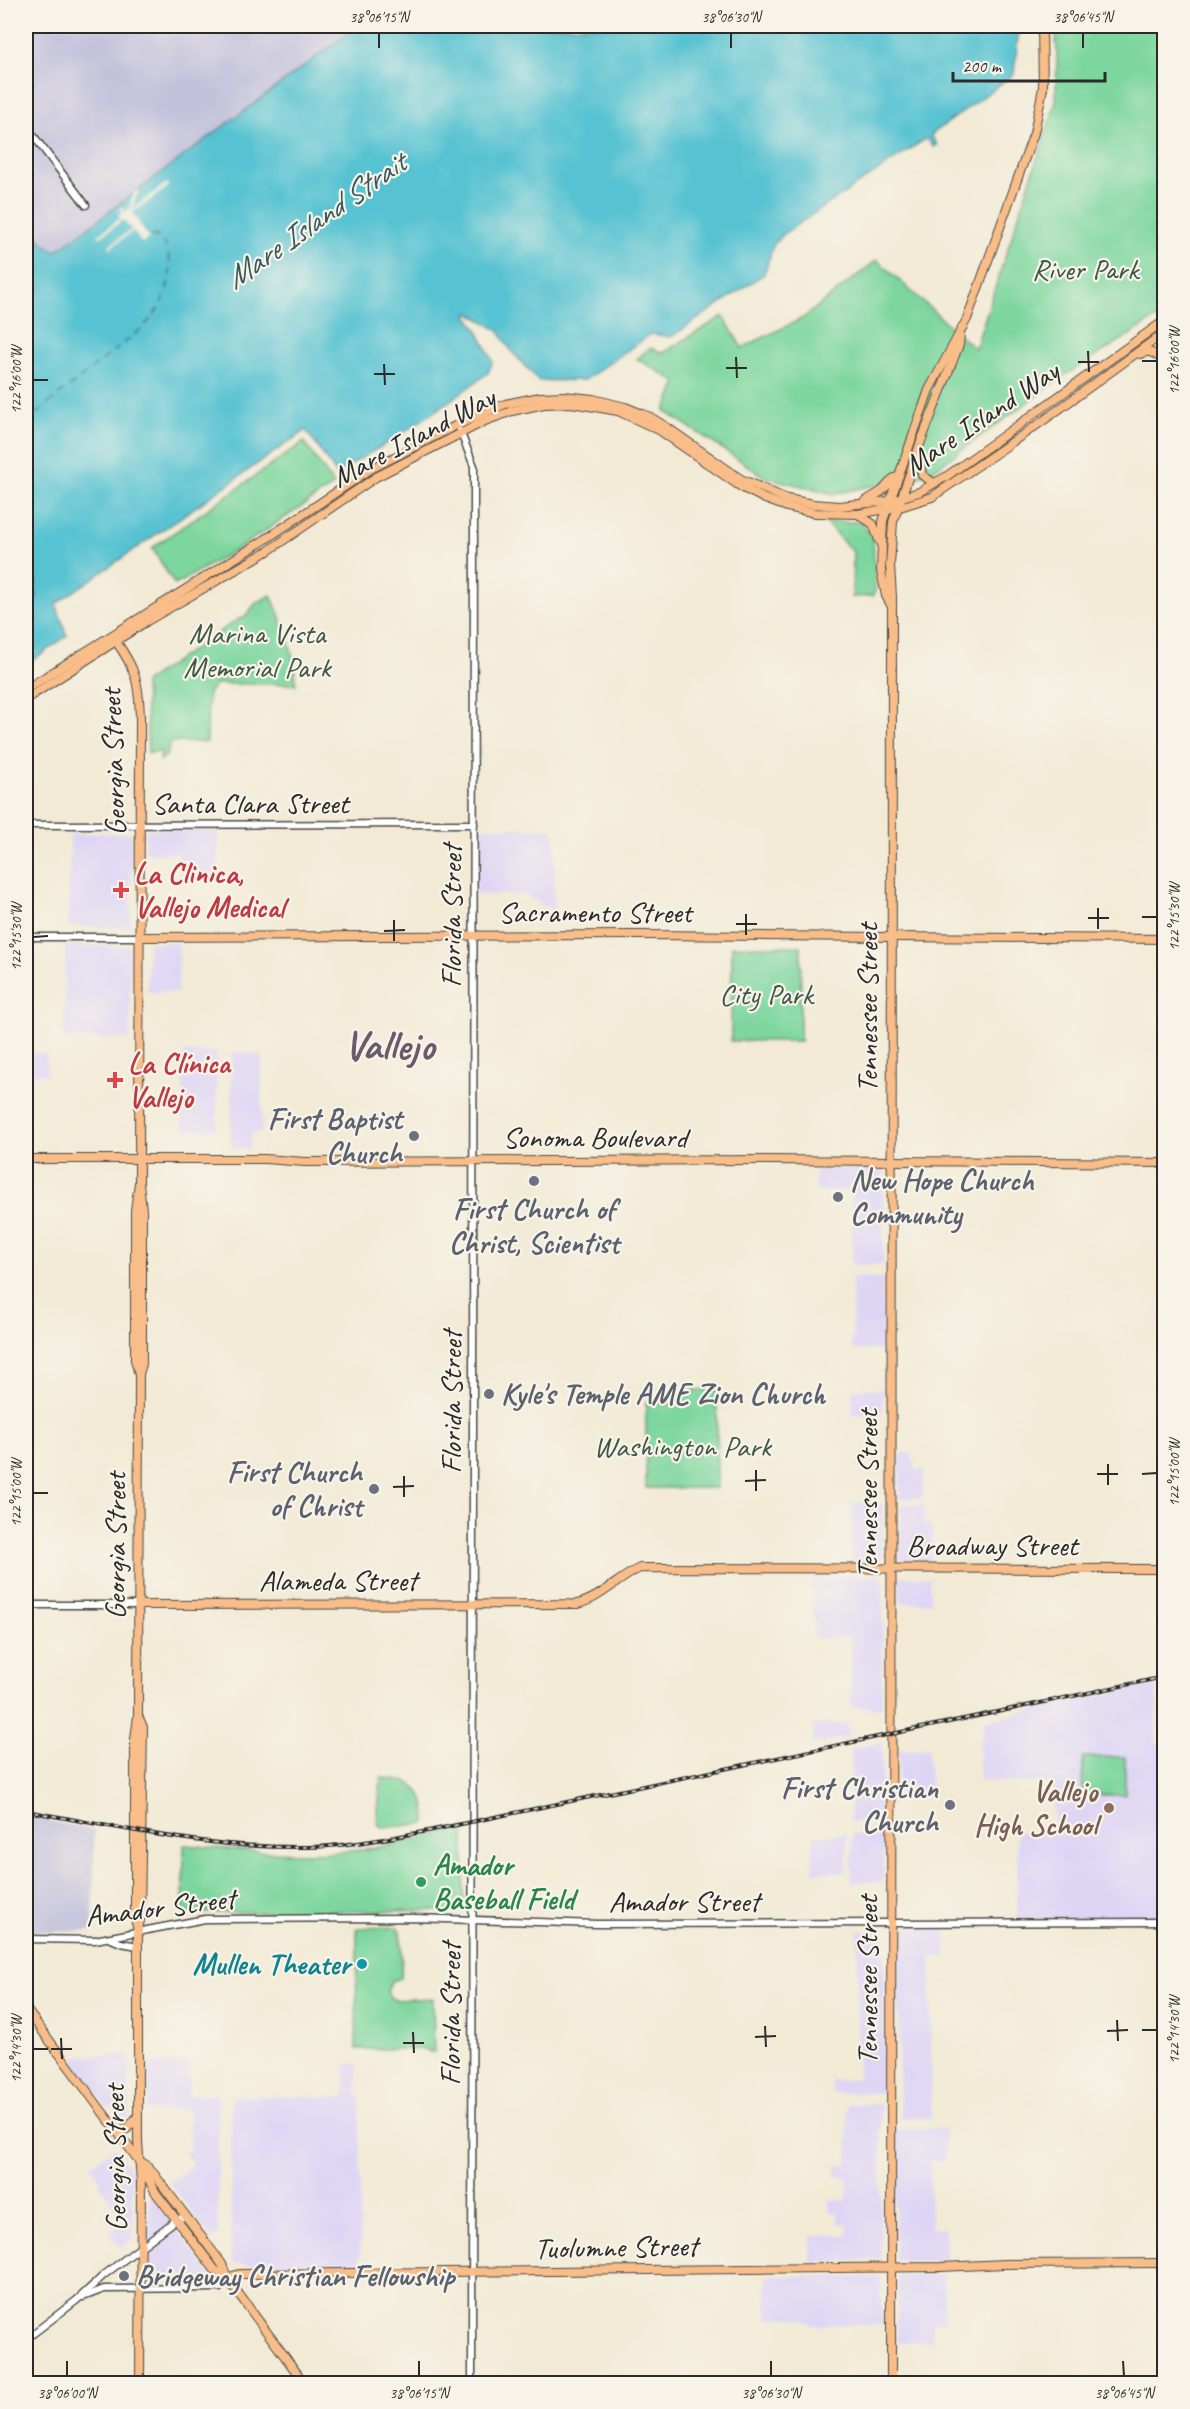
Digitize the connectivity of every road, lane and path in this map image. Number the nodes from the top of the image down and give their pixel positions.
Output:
1 (32, 26) edge
2 (1040, 29) edge
3 (26, 30) edge
4 (26, 126) edge
5 (86, 205) dead end
6 (1164, 321) edge
7 (960, 335) junction
8 (1161, 335) edge
9 (1159, 357) dead end
10 (1131, 359) junction
11 (457, 425) junction
12 (462, 434) junction
13 (920, 444) junction
14 (900, 469) junction
15 (934, 483) junction
16 (899, 503) junction
17 (854, 505) junction
18 (888, 505) junction
19 (858, 514) junction
20 (881, 544) junction
21 (891, 605) junction
22 (114, 638) junction
23 (26, 689) edge
24 (26, 699) edge
25 (474, 824) junction
26 (26, 825) edge
27 (140, 826) junction
28 (474, 936) junction
29 (26, 937) edge
30 (139, 937) junction
31 (892, 937) junction
32 (1164, 939) edge
33 (139, 1158) junction
34 (26, 1160) edge
35 (891, 1161) junction
36 (474, 1162) junction
37 (1164, 1163) edge
38 (640, 1568) joint
39 (891, 1569) junction
40 (1164, 1569) edge
41 (473, 1604) junction
42 (26, 1605) edge
43 (139, 1605) junction
44 (472, 1921) junction
45 (1164, 1922) edge
46 (891, 1923) junction
47 (138, 1932) junction
48 (108, 1938) junction
49 (26, 1939) edge
50 (138, 1946) junction
51 (26, 2009) edge
52 (138, 2115) junction
53 (117, 2131) junction
54 (139, 2161) junction
55 (156, 2193) junction
56 (141, 2203) junction
57 (186, 2216) junction
58 (177, 2220) junction
59 (140, 2247) junction
60 (1164, 2263) edge
61 (891, 2268) junction
62 (472, 2273) junction
63 (104, 2275) junction
64 (227, 2278) junction
65 (111, 2288) junction
66 (140, 2288) junction
67 (77, 2300) junction
68 (26, 2339) edge
69 (140, 2384) edge
70 (305, 2384) edge
71 (472, 2384) edge
72 (891, 2384) edge

1 - 3 street
2 - 7 main road
4 - 5 street
6 - 15 main road, Mare Island Way
7 - 13 main road, Tennessee Street
7 - 14 main road, Tennessee Street
8 - 10 main road, Mare Island Way
9 - 10 main road
10 - 16 main road, Mare Island Way
11 - 12 street, Florida Street
11 - 17 main road, Mare Island Way
11 - 22 main road, Mare Island Way
12 - 19 main road, Mare Island Way
12 - 22 main road, Mare Island Way
12 - 25 street, Florida Street
13 - 15 main road
13 - 16 main road, Tennessee Street
14 - 17 main road
14 - 18 main road, Tennessee Street
15 - 16 main road, Mare Island Way
16 - 18 main road, Mare Island Way
16 - 21 main road, Tennessee Street
17 - 18 main road, Mare Island Way
18 - 19 main road, Mare Island Way
18 - 20 main road, Tennessee Street
19 - 20 main road
20 - 21 main road, Tennessee Street
21 - 31 main road, Tennessee Street
22 - 23 main road, Mare Island Way
22 - 24 main road, Mare Island Way
22 - 27 main road, Georgia Street
25 - 27 street, Santa Clara Street
25 - 28 street, Florida Street
26 - 27 street, Santa Clara Street
27 - 30 main road, Georgia Street
28 - 30 main road, Sacramento Street
28 - 31 main road, Sacramento Street
28 - 36 street, Florida Street
29 - 30 street, Sacramento Street
30 - 33 main road, Georgia Street
31 - 32 main road, Sacramento Street
31 - 35 main road, Tennessee Street
33 - 34 main road, Sonoma Boulevard
33 - 36 main road, Sonoma Boulevard
33 - 43 main road, Georgia Street
35 - 36 main road, Sonoma Boulevard
35 - 37 main road, Sonoma Boulevard
35 - 39 main road, Tennessee Street
36 - 41 street, Florida Street
38 - 39 main road, Broadway Street
38 - 41 main road, Alameda Street
39 - 40 main road, Broadway Street
39 - 46 main road, Tennessee Street
41 - 43 main road, Alameda Street
41 - 44 street, Florida Street
42 - 43 street, Alameda Street
43 - 47 main road, Georgia Street
44 - 46 street, Amador Street
44 - 47 street, Amador Street
44 - 62 street, Florida Street
45 - 46 street, Amador Street
46 - 61 main road, Tennessee Street
47 - 48 street, Amador Street
47 - 50 main road, Georgia Street
48 - 49 street, Amador Street
48 - 50 street
50 - 52 main road, Georgia Street
51 - 53 main road
52 - 53 main road
52 - 54 main road, Georgia Street
53 - 54 main road
54 - 55 main road
54 - 56 main road, Georgia Street
54 - 57 main road
55 - 56 main road
55 - 58 main road
56 - 59 main road, Georgia Street
57 - 58 street
57 - 64 main road
58 - 59 street
58 - 64 main road
59 - 63 street
59 - 66 main road, Georgia Street
60 - 61 main road, Tuolumne Street
61 - 62 main road, Tuolumne Street
61 - 72 main road, Tennessee Street
62 - 64 main road, Tuolumne Street
62 - 71 street, Florida Street
63 - 65 street
63 - 67 street
64 - 66 street, Tuolumne Street
64 - 70 main road
65 - 66 street, Tuolumne Street
65 - 67 street, Tuolumne Street
66 - 69 main road, Georgia Street
67 - 68 street

